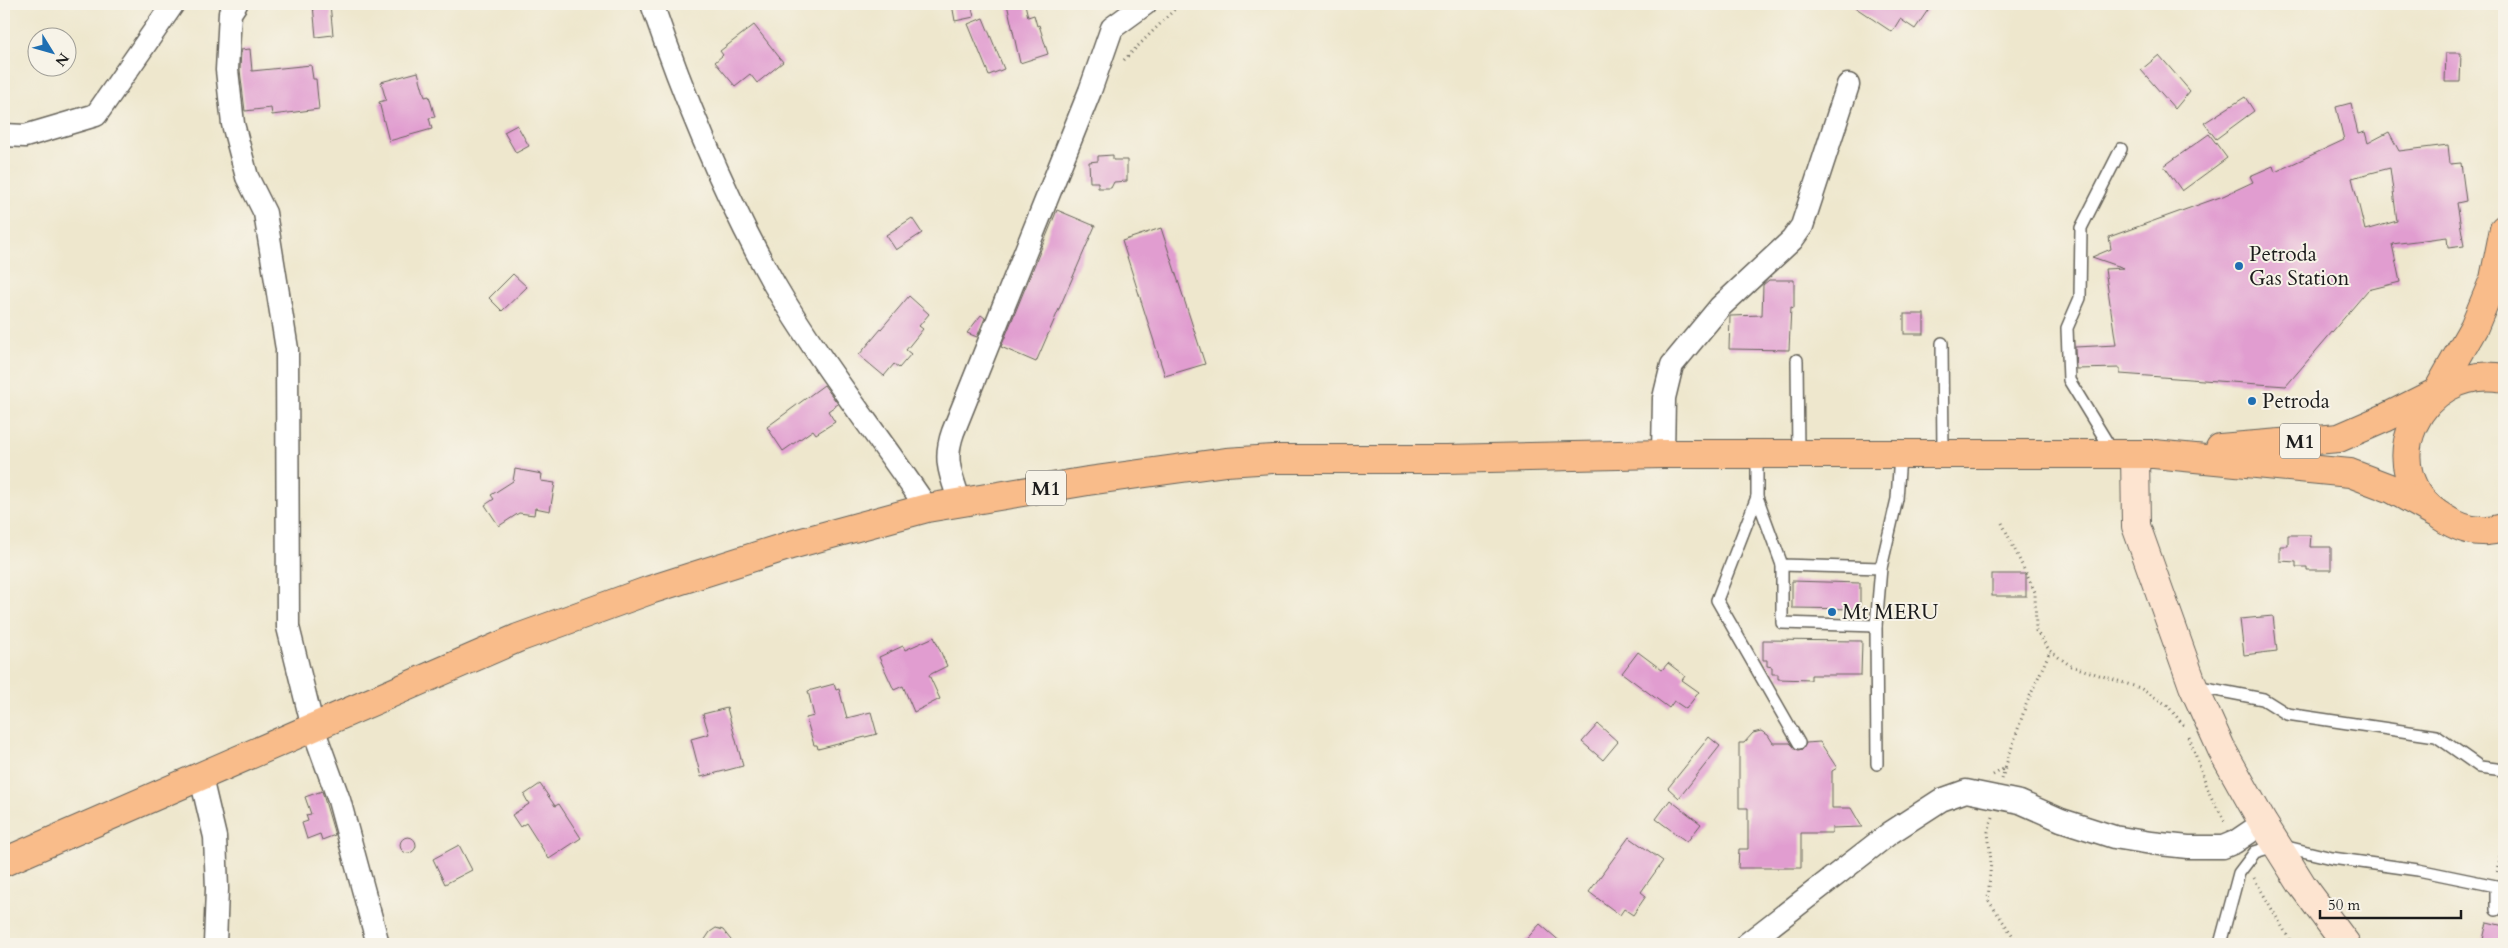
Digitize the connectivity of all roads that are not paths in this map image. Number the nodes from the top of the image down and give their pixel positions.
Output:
1 (173, 4) edge
2 (236, 4) edge
3 (652, 4) edge
4 (1145, 4) edge
5 (1848, 85) dead end
6 (4, 135) edge
7 (2121, 149) dead end
8 (2504, 230) edge
9 (1942, 343) dead end
10 (1797, 360) dead end
11 (2504, 378) edge
12 (2437, 392) junction
13 (1663, 454) junction
14 (1757, 454) junction
15 (1798, 454) junction
16 (1942, 454) junction
17 (2134, 454) junction
18 (1900, 456) junction
19 (1757, 497) junction
20 (960, 502) junction
21 (928, 508) junction
22 (2434, 512) junction
23 (2504, 528) edge
24 (1782, 565) junction
25 (1880, 568) junction
26 (1876, 626) junction
27 (2193, 686) junction
28 (313, 728) junction
29 (1799, 743) dead end
30 (1877, 764) dead end
31 (2504, 770) edge
32 (201, 778) junction
33 (2270, 834) junction
34 (4, 862) edge
35 (2496, 910) dead end
36 (215, 944) edge
37 (378, 944) edge
38 (1747, 944) edge
39 (2220, 944) edge
40 (2346, 944) edge

1 - 6 street
2 - 28 street
3 - 21 street
4 - 20 street
5 - 13 street
7 - 17 lane
8 - 12 main road
9 - 16 lane
10 - 15 lane
11 - 12 main road, M1
12 - 17 main road, M1
12 - 22 main road, M1
13 - 14 main road, M1
13 - 20 main road, M1
14 - 15 main road, M1
14 - 19 lane
15 - 18 main road, M1
16 - 17 main road, M1
16 - 18 main road, M1
17 - 22 main road, M1
17 - 27 street
18 - 25 lane
19 - 24 lane
19 - 29 lane
20 - 21 main road, M1
21 - 28 main road, M1
22 - 23 main road, M1
24 - 25 lane
24 - 26 lane
25 - 26 lane
26 - 30 lane
27 - 31 lane
27 - 33 street
28 - 32 main road, M1
28 - 37 street
32 - 34 main road, M1
32 - 36 street
33 - 35 lane
33 - 38 street
33 - 39 lane
33 - 40 street

